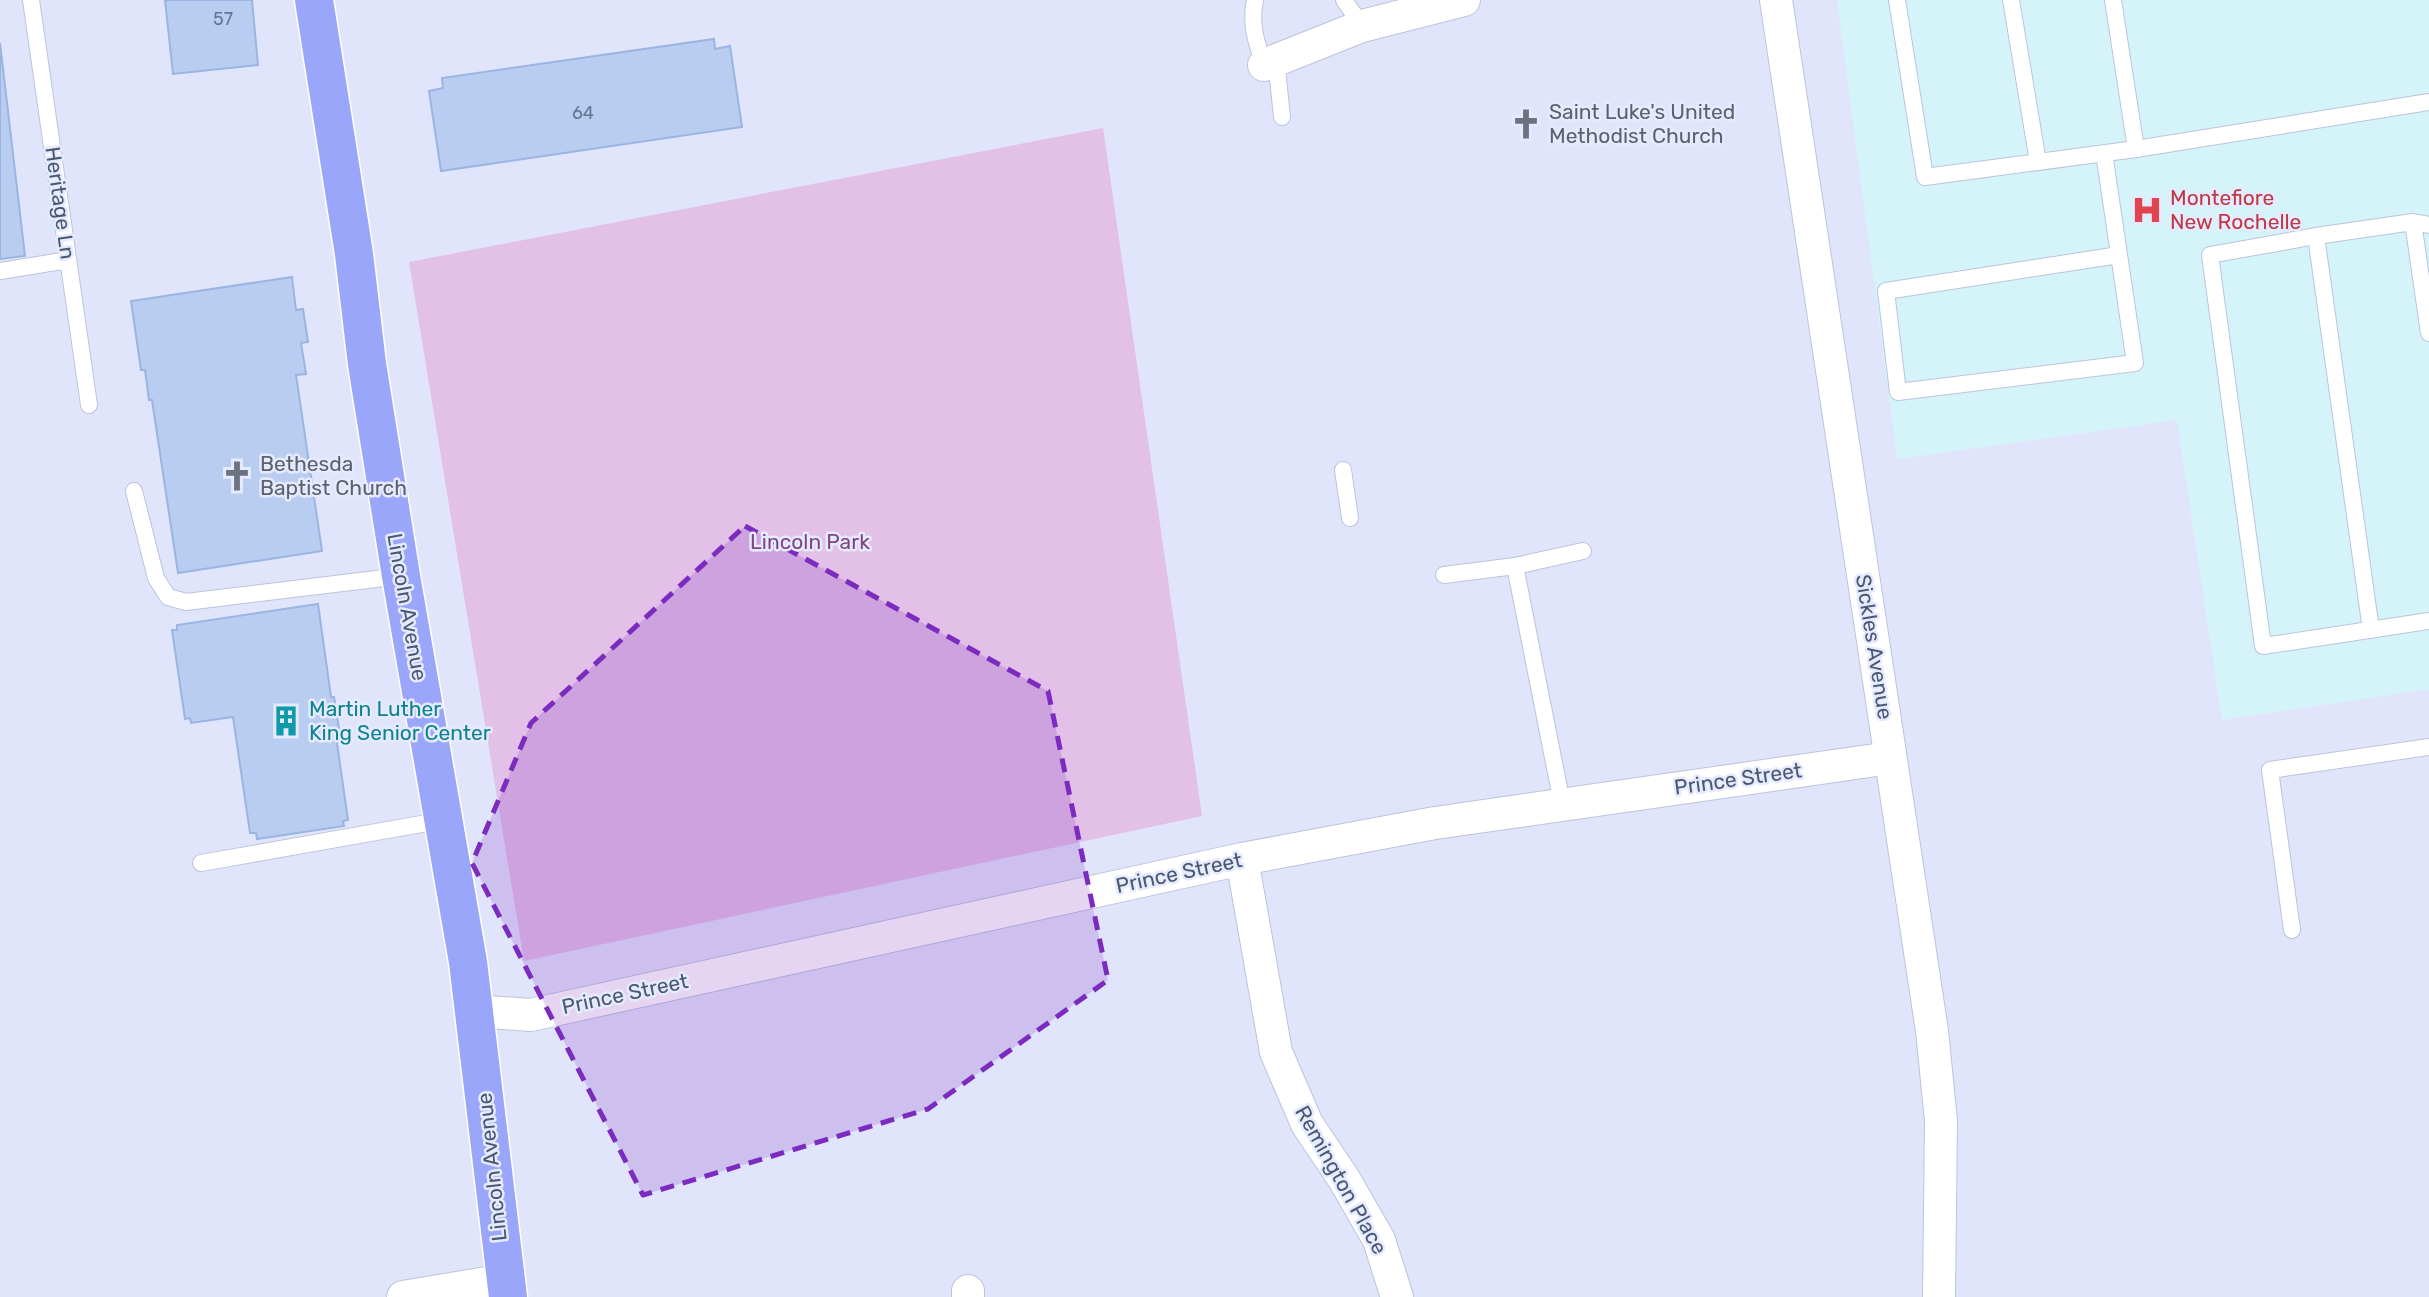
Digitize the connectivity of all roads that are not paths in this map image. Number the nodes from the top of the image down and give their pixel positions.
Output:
1 (30, 0) edge
2 (314, 0) edge
3 (1255, 0) edge
4 (1344, 0) edge
5 (1464, 0) edge
6 (1776, 0) edge
7 (1897, 0) edge
8 (2011, 0) edge
9 (2113, 0) edge
10 (1362, 26) junction
11 (1270, 62) junction
12 (2428, 102) edge
13 (1282, 117) dead end
14 (2136, 149) junction
15 (2104, 153) junction
16 (2038, 162) junction
17 (2421, 223) edge
18 (2316, 236) junction
19 (2119, 255) junction
20 (68, 260) junction
21 (0, 271) edge
22 (2429, 333) edge
23 (89, 405) dead end
24 (1343, 470) dead end
25 (134, 491) dead end
26 (1350, 518) dead end
27 (1583, 551) dead end
28 (1515, 566) junction
29 (1444, 575) dead end
30 (401, 576) junction
31 (2429, 621) edge
32 (2371, 630) junction
33 (2429, 747) edge
34 (1890, 758) junction
35 (1562, 803) junction
36 (444, 820) junction
37 (1242, 859) junction
38 (201, 863) dead end
39 (2292, 930) dead end
40 (474, 1011) junction
41 (507, 1288) edge
42 (1943, 1294) edge
43 (403, 1297) edge
44 (1397, 1297) edge

1 - 20 lane, Heritage Ln
2 - 30 main road, Lincoln Avenue
3 - 11 lane
4 - 10 lane
5 - 10 street
6 - 34 street, Sickles Avenue
7 - 16 lane
8 - 16 lane
9 - 14 lane
10 - 11 street
11 - 13 lane
12 - 14 lane
14 - 15 lane
15 - 16 lane
15 - 19 lane
17 - 18 lane
17 - 22 lane
18 - 32 lane
18 - 32 lane
19 - 19 lane
20 - 21 lane
20 - 23 lane, Heritage Ln
24 - 26 lane
25 - 30 lane
27 - 28 lane
28 - 29 lane
28 - 35 lane
30 - 36 main road, Lincoln Avenue
31 - 32 lane
33 - 39 lane
34 - 35 street, Prince Street
34 - 42 street, Sickles Avenue
35 - 37 street, Prince Street
36 - 38 lane
36 - 40 main road, Lincoln Avenue
37 - 40 street, Prince Street
37 - 44 street, Remington Place
40 - 41 main road, Lincoln Avenue
41 - 43 street

